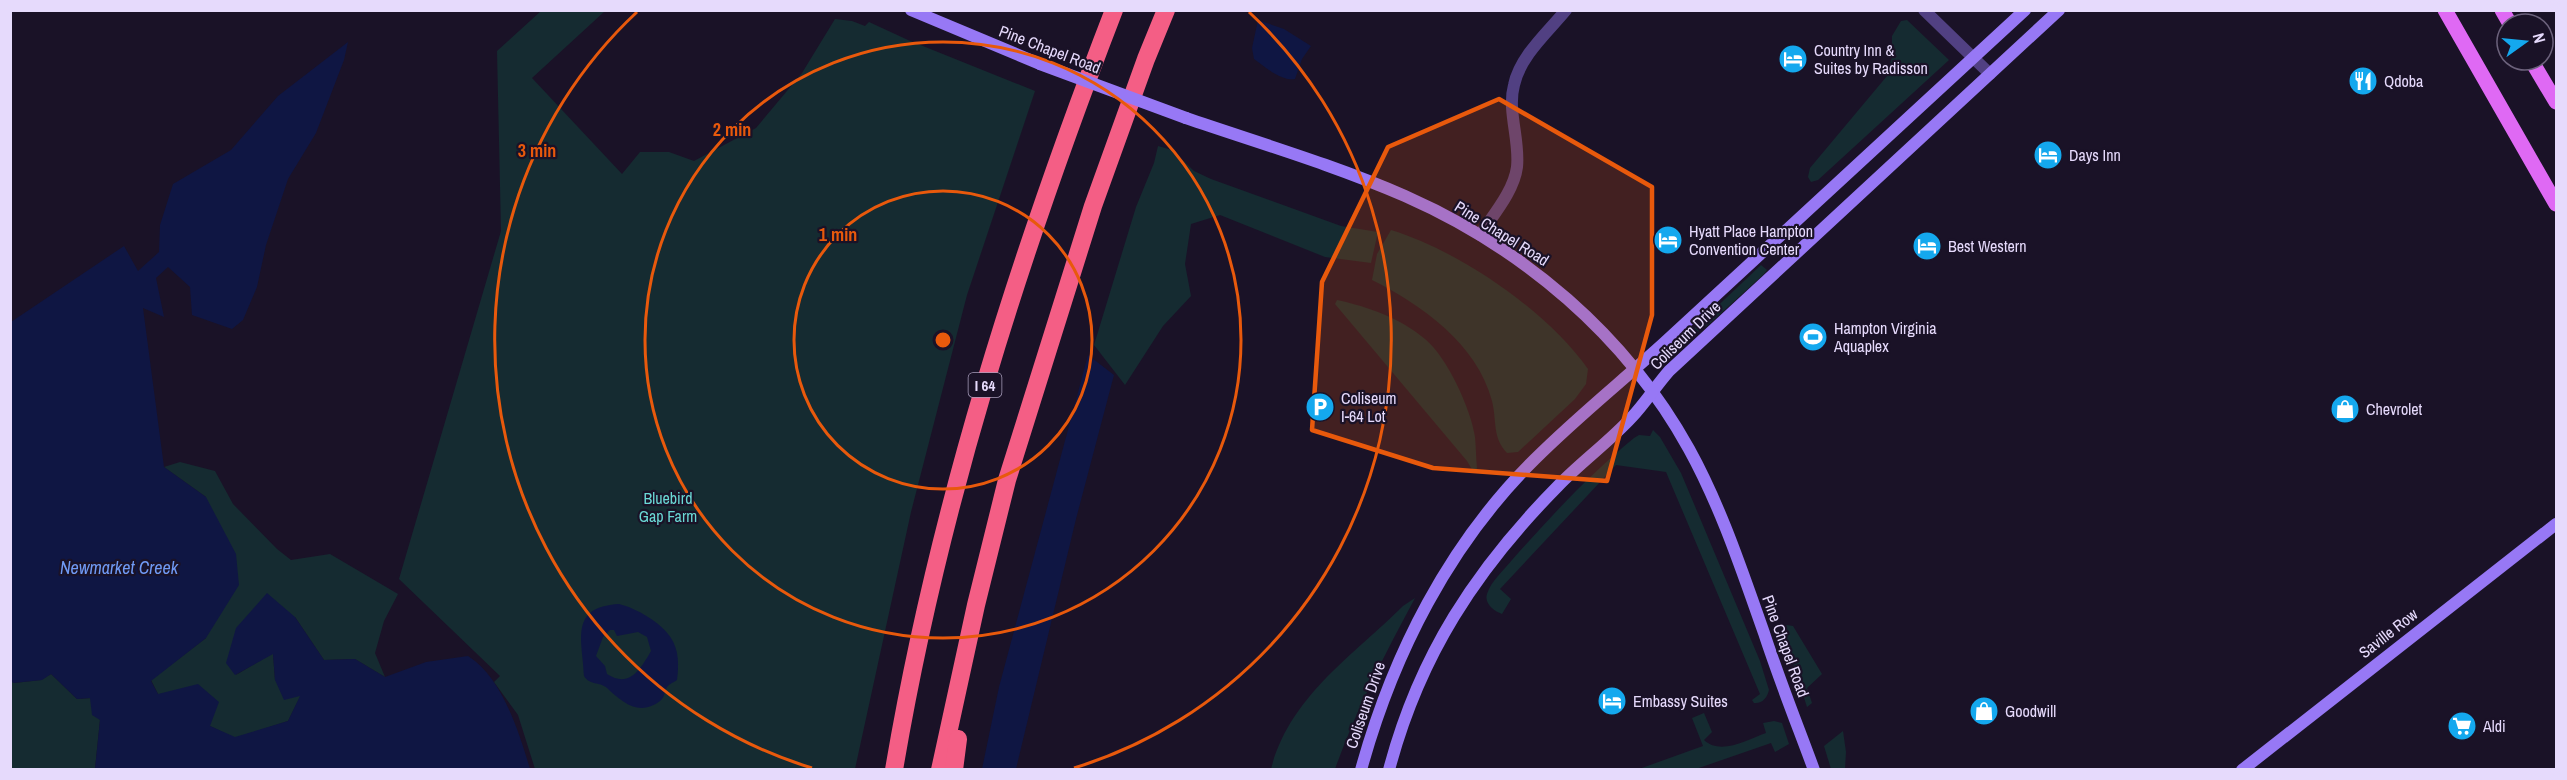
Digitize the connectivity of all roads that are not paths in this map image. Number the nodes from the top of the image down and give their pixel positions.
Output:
1 (911, 10) edge
2 (1114, 10) edge
3 (1166, 10) edge
4 (1566, 10) edge
5 (1924, 10) edge
6 (2025, 10) edge
7 (2059, 10) edge
8 (2445, 10) edge
9 (1974, 58) junction
10 (2538, 72) edge
11 (1990, 74) junction
12 (2556, 102) edge
13 (2556, 204) edge
14 (1480, 235) junction
15 (1634, 369) junction
16 (1652, 392) junction
17 (2556, 524) edge
18 (976, 604) junction
19 (894, 770) edge
20 (940, 770) edge
21 (954, 770) edge
22 (1361, 770) edge
23 (1389, 770) edge
24 (1814, 770) edge
25 (2242, 770) edge

1 - 14 street, Pine Chapel Road, bridge
2 - 19 highway, I 64
3 - 18 highway
4 - 14 street
5 - 9 street
6 - 9 street, Coliseum Drive
7 - 11 street, Coliseum Drive
8 - 13 main road
9 - 11 street
9 - 15 street, Coliseum Drive
10 - 12 main road
11 - 16 street, Coliseum Drive
14 - 15 street, Pine Chapel Road
15 - 16 street, Pine Chapel Road
15 - 22 street, Coliseum Drive
16 - 23 street, Coliseum Drive
16 - 24 street, Pine Chapel Road
17 - 25 street, Saville Row
18 - 20 highway
18 - 21 highway

